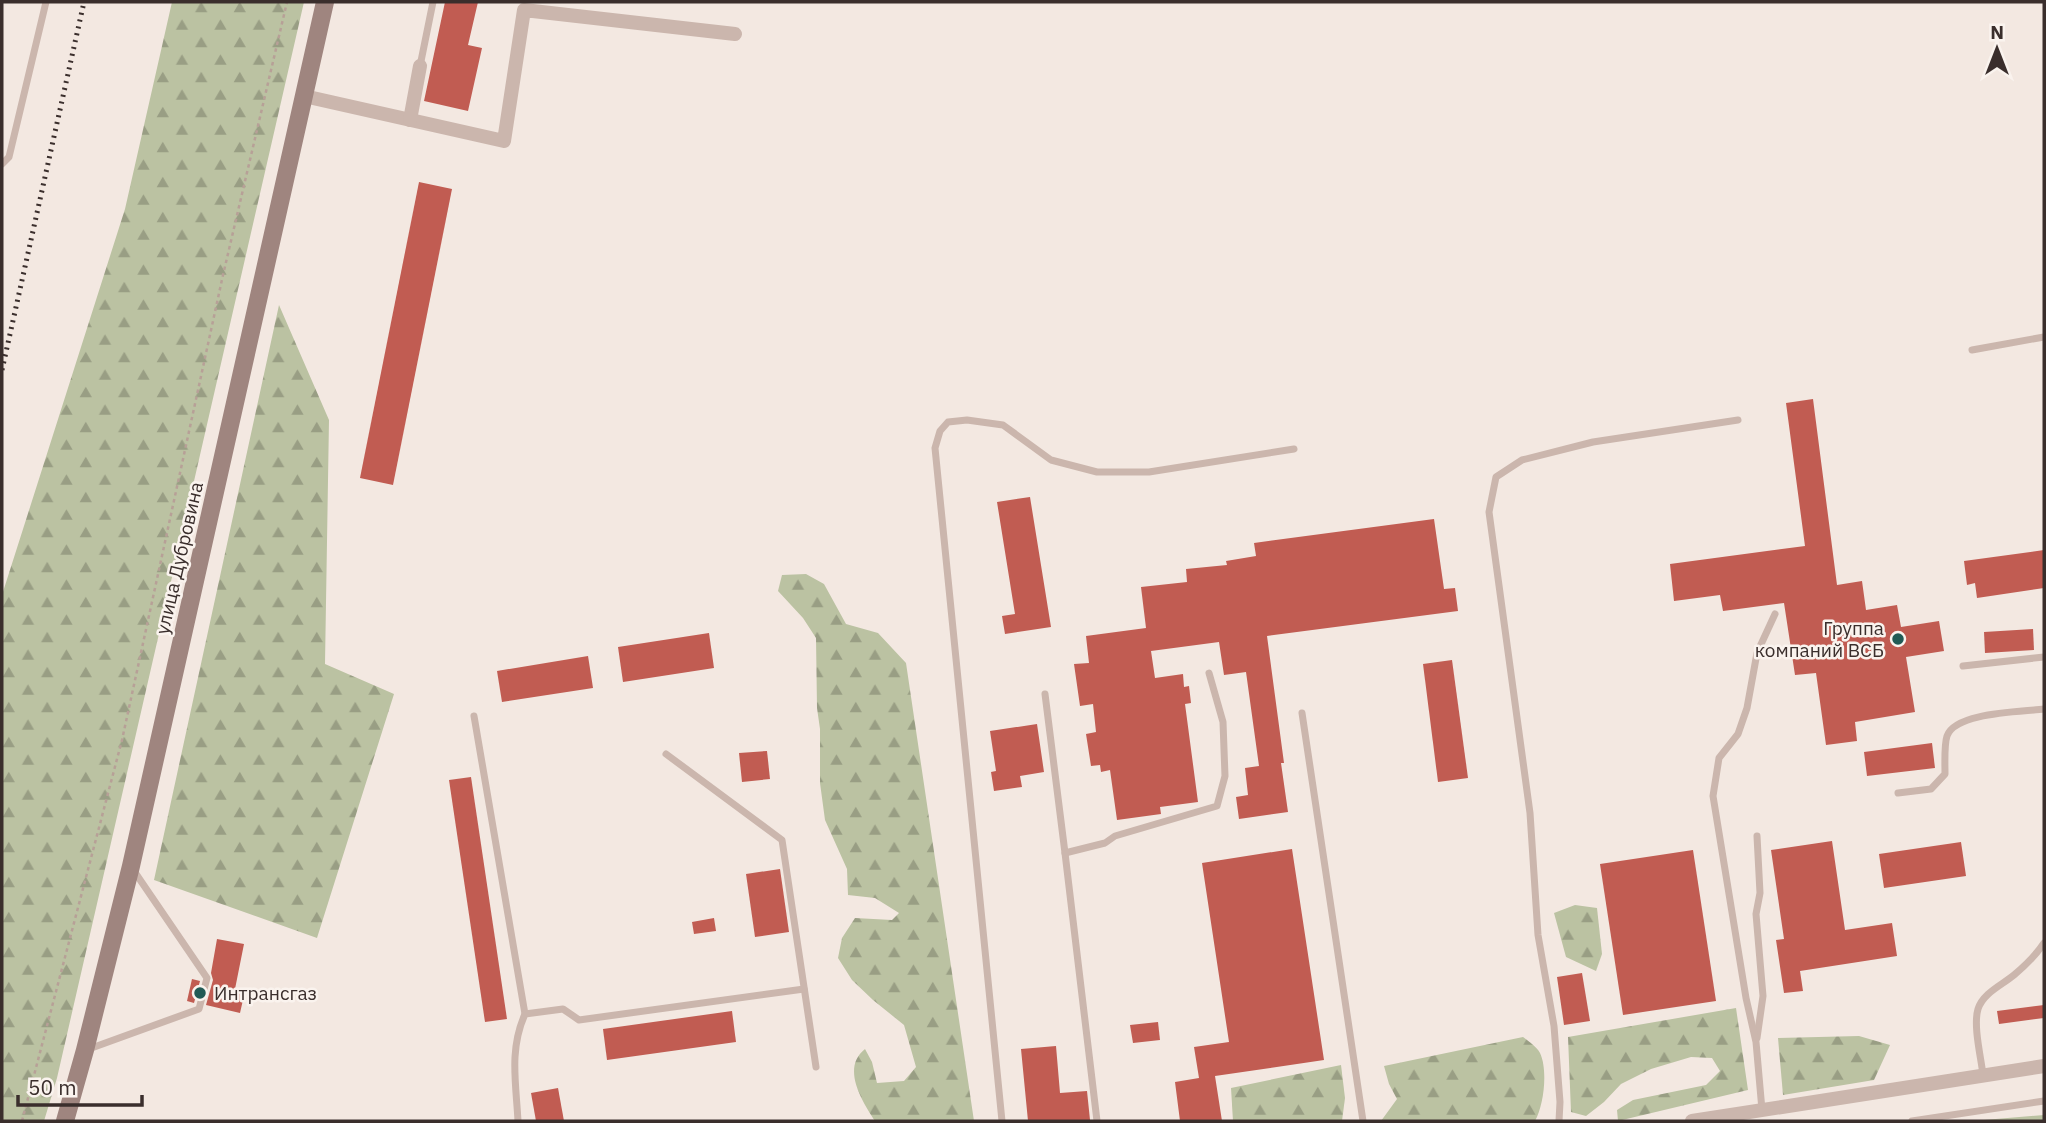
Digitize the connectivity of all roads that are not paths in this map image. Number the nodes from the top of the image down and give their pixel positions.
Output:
1 (46, 2) edge
2 (325, 2) edge
3 (433, 2) edge
4 (736, 34) dead end
5 (420, 66) joint
6 (304, 96) junction
7 (410, 120) junction
8 (2, 164) edge
9 (2044, 337) edge
10 (1972, 350) dead end
11 (1738, 420) dead end
12 (1294, 449) dead end
13 (1775, 614) dead end
14 (2044, 657) edge
15 (1964, 666) dead end
16 (1209, 673) dead end
17 (1045, 694) dead end
18 (2044, 709) edge
19 (1302, 713) dead end
20 (474, 716) dead end
21 (666, 754) dead end
22 (1898, 793) dead end
23 (1758, 836) dead end
24 (1065, 853) junction
25 (131, 866) junction
26 (2044, 943) edge
27 (804, 989) junction
28 (526, 1014) junction
29 (1756, 1042) junction
30 (86, 1050) junction
31 (2044, 1066) edge
32 (816, 1067) dead end
33 (1983, 1076) junction
34 (2044, 1101) edge
35 (1762, 1110) junction
36 (1937, 1119) edge
37 (65, 1121) edge
38 (518, 1121) edge
39 (1002, 1121) edge
40 (1097, 1121) edge
41 (1363, 1121) edge
42 (1559, 1121) edge
43 (1692, 1121) edge
44 (1912, 1121) edge

1 - 8 lane
2 - 6 main road, улица Дубровина
3 - 5 lane
4 - 7 street
5 - 7 street
6 - 7 street
6 - 25 main road, улица Дубровина
9 - 10 lane
11 - 42 lane
12 - 39 lane
13 - 29 lane
14 - 15 lane
16 - 24 lane
17 - 24 lane
18 - 22 lane
19 - 41 lane
20 - 28 lane
21 - 27 lane
23 - 29 lane
24 - 40 lane
25 - 30 main road, улица Дубровина
25 - 30 lane
26 - 33 lane
27 - 28 lane
27 - 32 lane
28 - 38 lane
29 - 35 lane
30 - 37 main road, улица Дубровина
31 - 33 street
33 - 35 street
34 - 36 lane
35 - 43 street
36 - 44 lane

